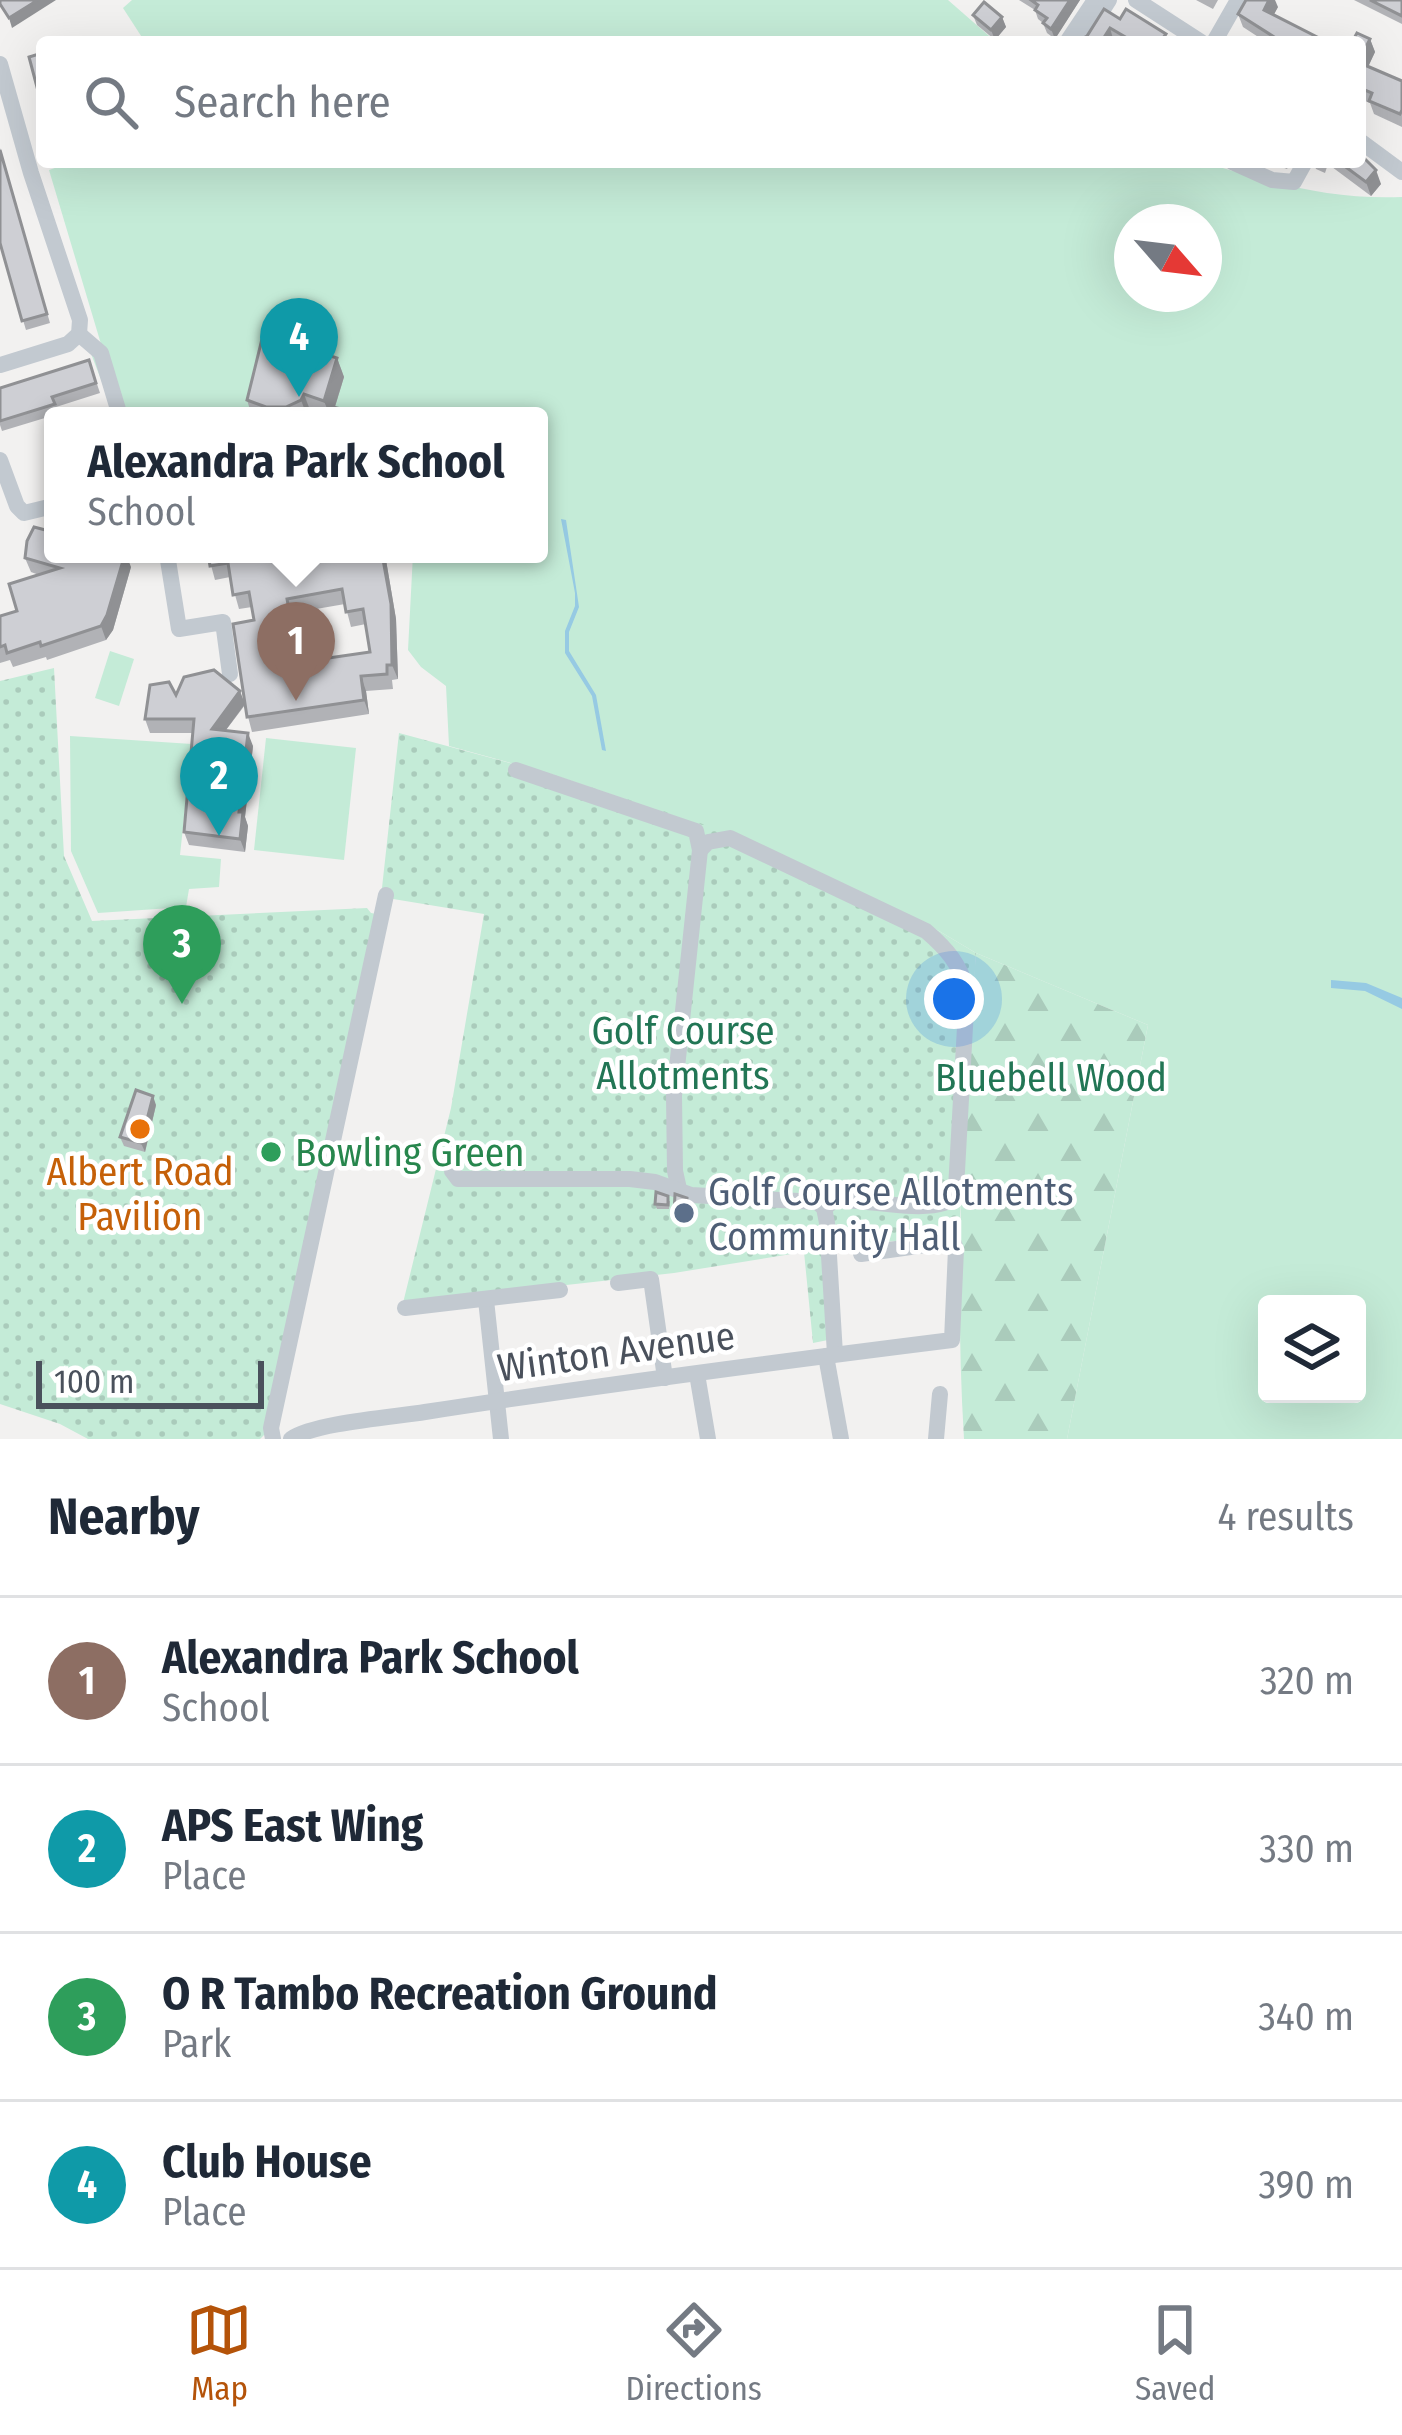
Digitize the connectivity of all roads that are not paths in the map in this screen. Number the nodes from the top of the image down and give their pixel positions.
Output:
1 (1095, 0) edge
2 (1108, 0) edge
3 (1136, 0) edge
4 (1238, 0) edge
5 (1071, 36) edge
6 (1086, 36) edge
7 (1192, 36) edge
8 (1217, 36) edge
9 (0, 64) edge
10 (4, 93) edge
11 (1366, 145) edge
12 (1245, 168) edge
13 (1302, 168) edge
14 (1402, 172) edge
15 (79, 334) junction
16 (0, 365) edge
17 (117, 407) edge
18 (0, 460) edge
19 (44, 508) edge
20 (168, 563) edge
21 (230, 674) dead end
22 (516, 770) dead end
23 (700, 850) junction
24 (386, 896) dead end
25 (452, 1151) dead end
26 (679, 1189) junction
27 (823, 1203) junction
28 (861, 1254) dead end
29 (618, 1283) dead end
30 (560, 1290) dead end
31 (486, 1300) junction
32 (405, 1309) dead end
33 (831, 1355) junction
34 (697, 1374) junction
35 (665, 1378) junction
36 (940, 1394) dead end
37 (498, 1401) junction
38 (348, 1432) edge
39 (273, 1439) edge
40 (291, 1439) edge
41 (501, 1439) edge
42 (708, 1439) edge
43 (842, 1439) edge
44 (936, 1439) edge

1 - 5 street
2 - 6 street
3 - 7 street
4 - 8 street
9 - 10 street
10 - 15 street
11 - 14 street
12 - 13 street
15 - 16 street
15 - 17 street
18 - 19 street
20 - 21 street
22 - 23 street
23 - 26 street
23 - 27 street
24 - 39 street
25 - 26 street
26 - 27 street
27 - 33 street
28 - 33 street, Winton Avenue
29 - 35 street
30 - 31 street
31 - 32 street
31 - 37 street
33 - 34 street, Winton Avenue
33 - 43 street
34 - 35 street, Winton Avenue
34 - 42 street
35 - 37 street, Winton Avenue
36 - 44 street
37 - 38 street, Winton Avenue
37 - 41 street
38 - 40 street, Winton Avenue

